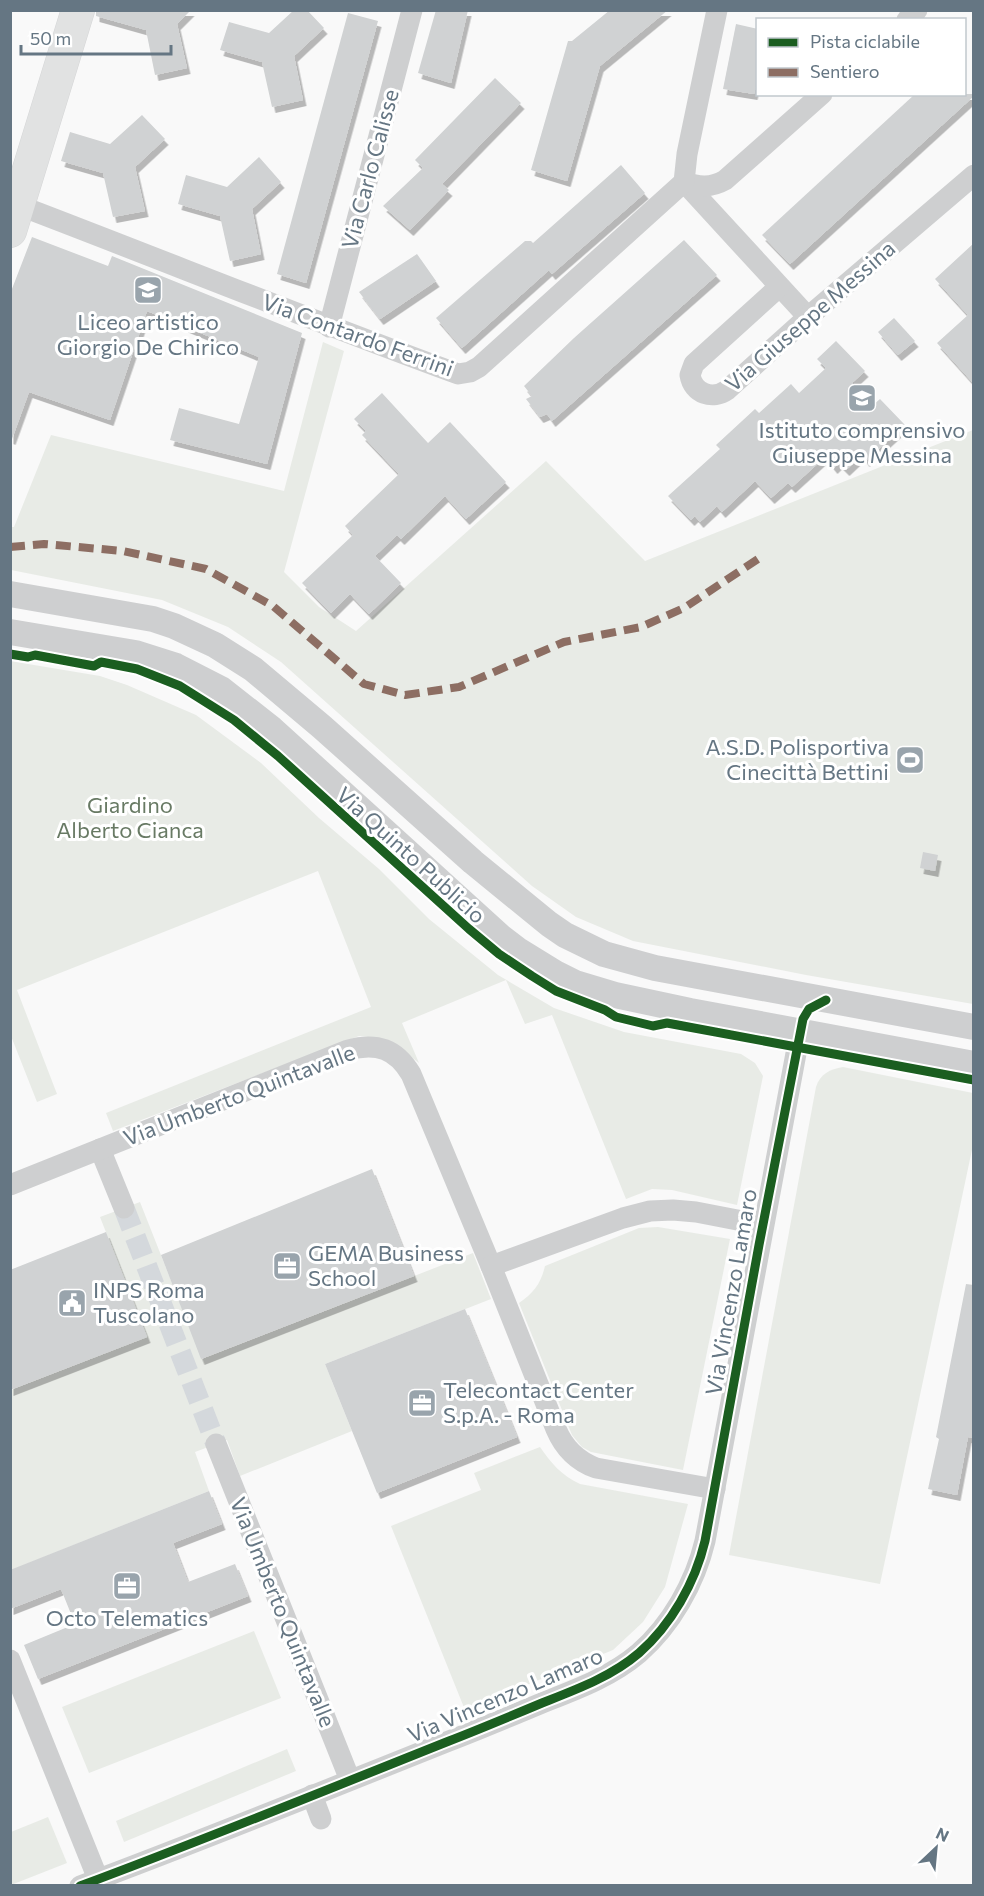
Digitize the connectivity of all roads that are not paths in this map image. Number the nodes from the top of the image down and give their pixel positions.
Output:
1 (78, 10) edge
2 (412, 10) edge
3 (717, 10) edge
4 (820, 96) edge
5 (974, 175) edge
6 (684, 182) junction
7 (14, 218) edge
8 (779, 287) junction
9 (808, 317) junction
10 (329, 327) junction
11 (10, 594) edge
12 (10, 632) edge
13 (826, 1000) junction
14 (974, 1027) edge
15 (800, 1032) junction
16 (974, 1064) edge
17 (100, 1149) junction
18 (10, 1185) edge
19 (124, 1208) tunnel mouth
20 (763, 1225) junction
21 (491, 1266) junction
22 (216, 1444) tunnel mouth
23 (715, 1489) junction
24 (10, 1659) edge
25 (350, 1780) junction
26 (312, 1795) junction
27 (321, 1820) dead end
28 (89, 1882) edge

1 - 7 main road
2 - 10 street, Via Carlo Calisse
3 - 6 street
4 - 6 street
5 - 9 street, Via Giuseppe Messina
6 - 8 street
6 - 10 street, Via Contardo Ferrini
7 - 10 street, Via Contardo Ferrini
8 - 9 street
8 - 9 street, Via Giuseppe Messina
11 - 13 street, Via Quinto Publicio
12 - 15 street, Via Quinto Publicio
13 - 14 street, Via Quinto Publicio
13 - 15 street
15 - 16 street, Via Quinto Publicio
15 - 20 street, Via Vincenzo Lamaro
17 - 18 street, Via Umberto Quintavalle
17 - 19 street, Via Umberto Quintavalle
17 - 21 street, Via Umberto Quintavalle
20 - 21 street
20 - 23 street, Via Vincenzo Lamaro
21 - 23 street, Via Umberto Quintavalle
22 - 25 street, Via Umberto Quintavalle
23 - 25 street, Via Vincenzo Lamaro
24 - 28 street
25 - 26 street, Via Vincenzo Lamaro
26 - 27 street
26 - 28 street, Via Vincenzo Lamaro

